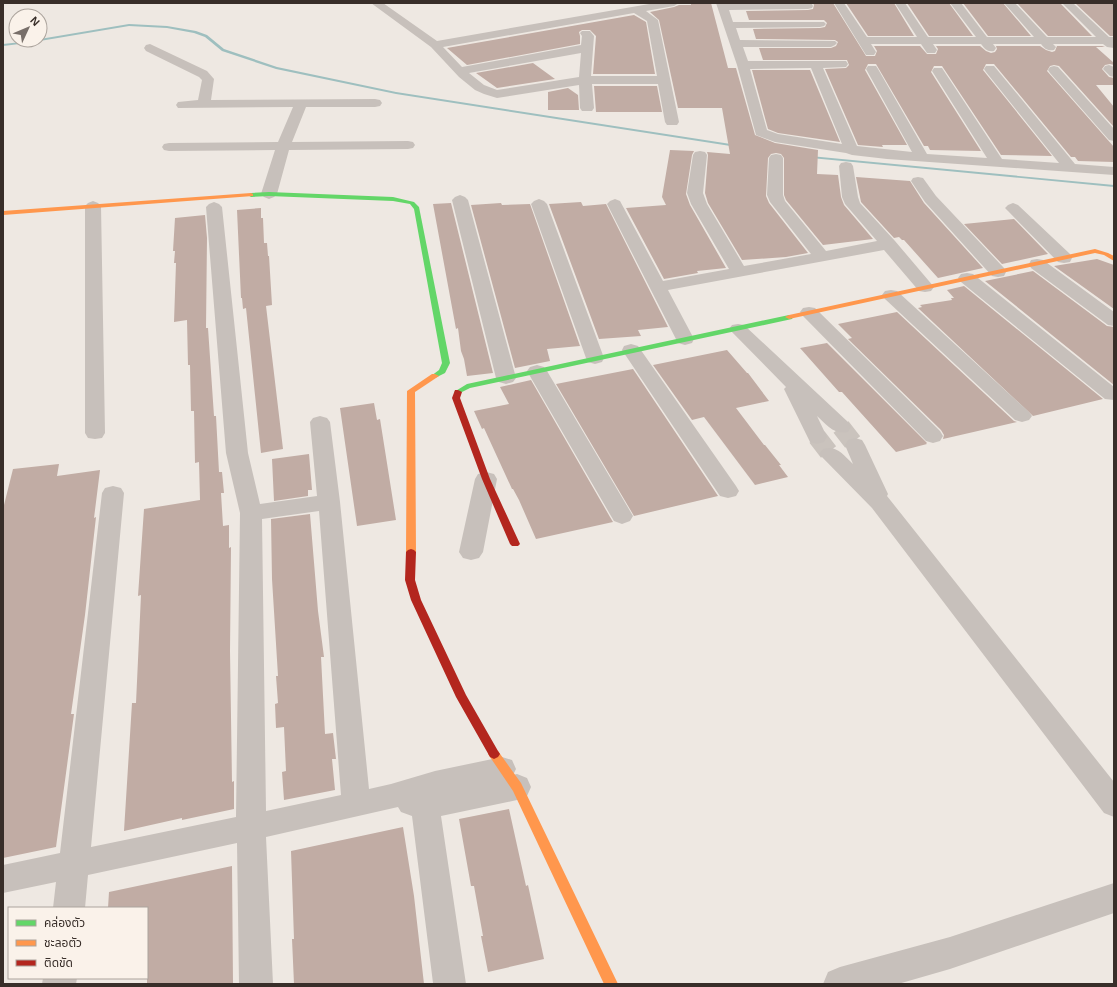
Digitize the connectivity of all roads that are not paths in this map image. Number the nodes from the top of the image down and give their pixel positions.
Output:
1 (376, 3) edge
2 (674, 3) edge
3 (839, 3) edge
4 (900, 3) edge
5 (955, 3) edge
6 (1009, 3) edge
7 (1067, 3) edge
8 (722, 5) edge
9 (808, 6) dead end
10 (637, 10) junction
11 (568, 22) junction
12 (820, 24) dead end
13 (728, 25) junction
14 (925, 40) junction
15 (984, 40) junction
16 (1044, 40) junction
17 (863, 41) junction
18 (831, 43) dead end
19 (1111, 43) edge
20 (736, 44) junction
21 (435, 45) junction
22 (150, 48) dead end
23 (587, 48) junction
24 (1060, 58) dead end
25 (815, 64) junction
26 (842, 64) dead end
27 (743, 65) junction
28 (1054, 70) dead end
29 (460, 71) junction
30 (586, 80) junction
31 (664, 80) junction
32 (301, 103) junction
33 (375, 103) dead end
34 (204, 104) junction
35 (182, 105) dead end
36 (587, 108) dead end
37 (672, 122) dead end
38 (1114, 137) edge
39 (408, 145) dead end
40 (283, 146) junction
41 (169, 148) dead end
42 (852, 151) junction
43 (700, 155) dead end
44 (922, 157) junction
45 (776, 158) dead end
46 (997, 162) junction
47 (846, 166) dead end
48 (1070, 167) junction
49 (1114, 171) edge
50 (918, 181) dead end
51 (269, 194) junction
52 (460, 200) dead end
53 (539, 204) dead end
54 (616, 204) dead end
55 (93, 206) junction
56 (214, 208) dead end
57 (1013, 208) dead end
58 (3, 213) edge
59 (889, 244) junction
60 (822, 256) junction
61 (1064, 258) junction
62 (1114, 259) edge
63 (1037, 264) junction
64 (739, 272) junction
65 (998, 272) junction
66 (967, 278) junction
67 (658, 287) junction
68 (925, 288) junction
69 (891, 295) junction
70 (809, 312) junction
71 (1114, 321) edge
72 (738, 329) junction
73 (685, 339) junction
74 (631, 350) junction
75 (595, 358) junction
76 (537, 371) junction
77 (506, 378) junction
78 (789, 379) junction
79 (1112, 396) dead end
80 (1022, 416) dead end
81 (320, 422) dead end
82 (841, 427) tunnel mouth
83 (95, 433) dead end
84 (933, 436) dead end
85 (817, 437) tunnel mouth
86 (855, 445) tunnel mouth
87 (830, 454) tunnel mouth
88 (486, 479) junction
89 (728, 491) dead end
90 (113, 493) dead end
91 (330, 502) junction
92 (880, 503) junction
93 (251, 513) junction
94 (622, 516) dead end
95 (515, 544) dead end
96 (471, 552) dead end
97 (510, 778) junction
98 (422, 797) junction
99 (1114, 804) edge
100 (356, 805) junction
101 (251, 826) junction
102 (74, 864) junction
103 (3, 879) edge
104 (1114, 898) edge
105 (69, 907) edge
106 (450, 983) edge
107 (256, 984) edge
108 (611, 984) edge
109 (840, 984) edge

1 - 21 street
2 - 10 street
3 - 17 street
4 - 14 street
5 - 15 street
6 - 16 street
7 - 19 street
8 - 9 street
8 - 13 street
10 - 11 street
10 - 31 street
11 - 21 street
11 - 23 street
12 - 13 street
13 - 20 street
14 - 15 street
14 - 17 street
14 - 46 street
15 - 16 street
15 - 48 street
16 - 19 street
16 - 24 street
17 - 44 street
18 - 20 street
20 - 27 street
21 - 29 street
22 - 34 street
23 - 29 street
23 - 30 street
25 - 26 street
25 - 27 street
25 - 42 street
27 - 42 street
28 - 38 street
29 - 30 street
30 - 31 street
30 - 36 street
31 - 37 street
32 - 33 street
32 - 34 street
32 - 40 street
34 - 35 street
39 - 40 street
40 - 41 street
40 - 51 street
42 - 44 street
43 - 64 street
44 - 46 street
45 - 60 street
46 - 48 street
47 - 59 street
48 - 49 street
50 - 65 street
51 - 55 street
51 - 97 street
52 - 77 street
53 - 75 street
54 - 67 street
55 - 58 street
55 - 83 street
56 - 93 street
57 - 61 street
59 - 60 street
59 - 68 street
60 - 64 street
61 - 62 street
61 - 63 street
63 - 65 street
63 - 71 street
64 - 67 street
65 - 66 street
66 - 68 street
66 - 79 street
67 - 73 street
68 - 69 street
69 - 70 street
69 - 80 street
70 - 72 street
70 - 84 street
72 - 73 street
72 - 78 street
73 - 74 street
74 - 75 street
74 - 89 street
75 - 76 street
76 - 77 street
76 - 94 street
77 - 88 street
78 - 82 street
78 - 85 street
81 - 91 street
86 - 92 street
87 - 92 street
88 - 95 street
88 - 96 street
90 - 102 street
91 - 93 street
91 - 100 street
92 - 99 street
93 - 101 street
97 - 98 street
97 - 108 street
98 - 100 street
98 - 106 street
100 - 101 street
101 - 102 street
101 - 107 street
102 - 103 street
102 - 105 street
104 - 109 street

